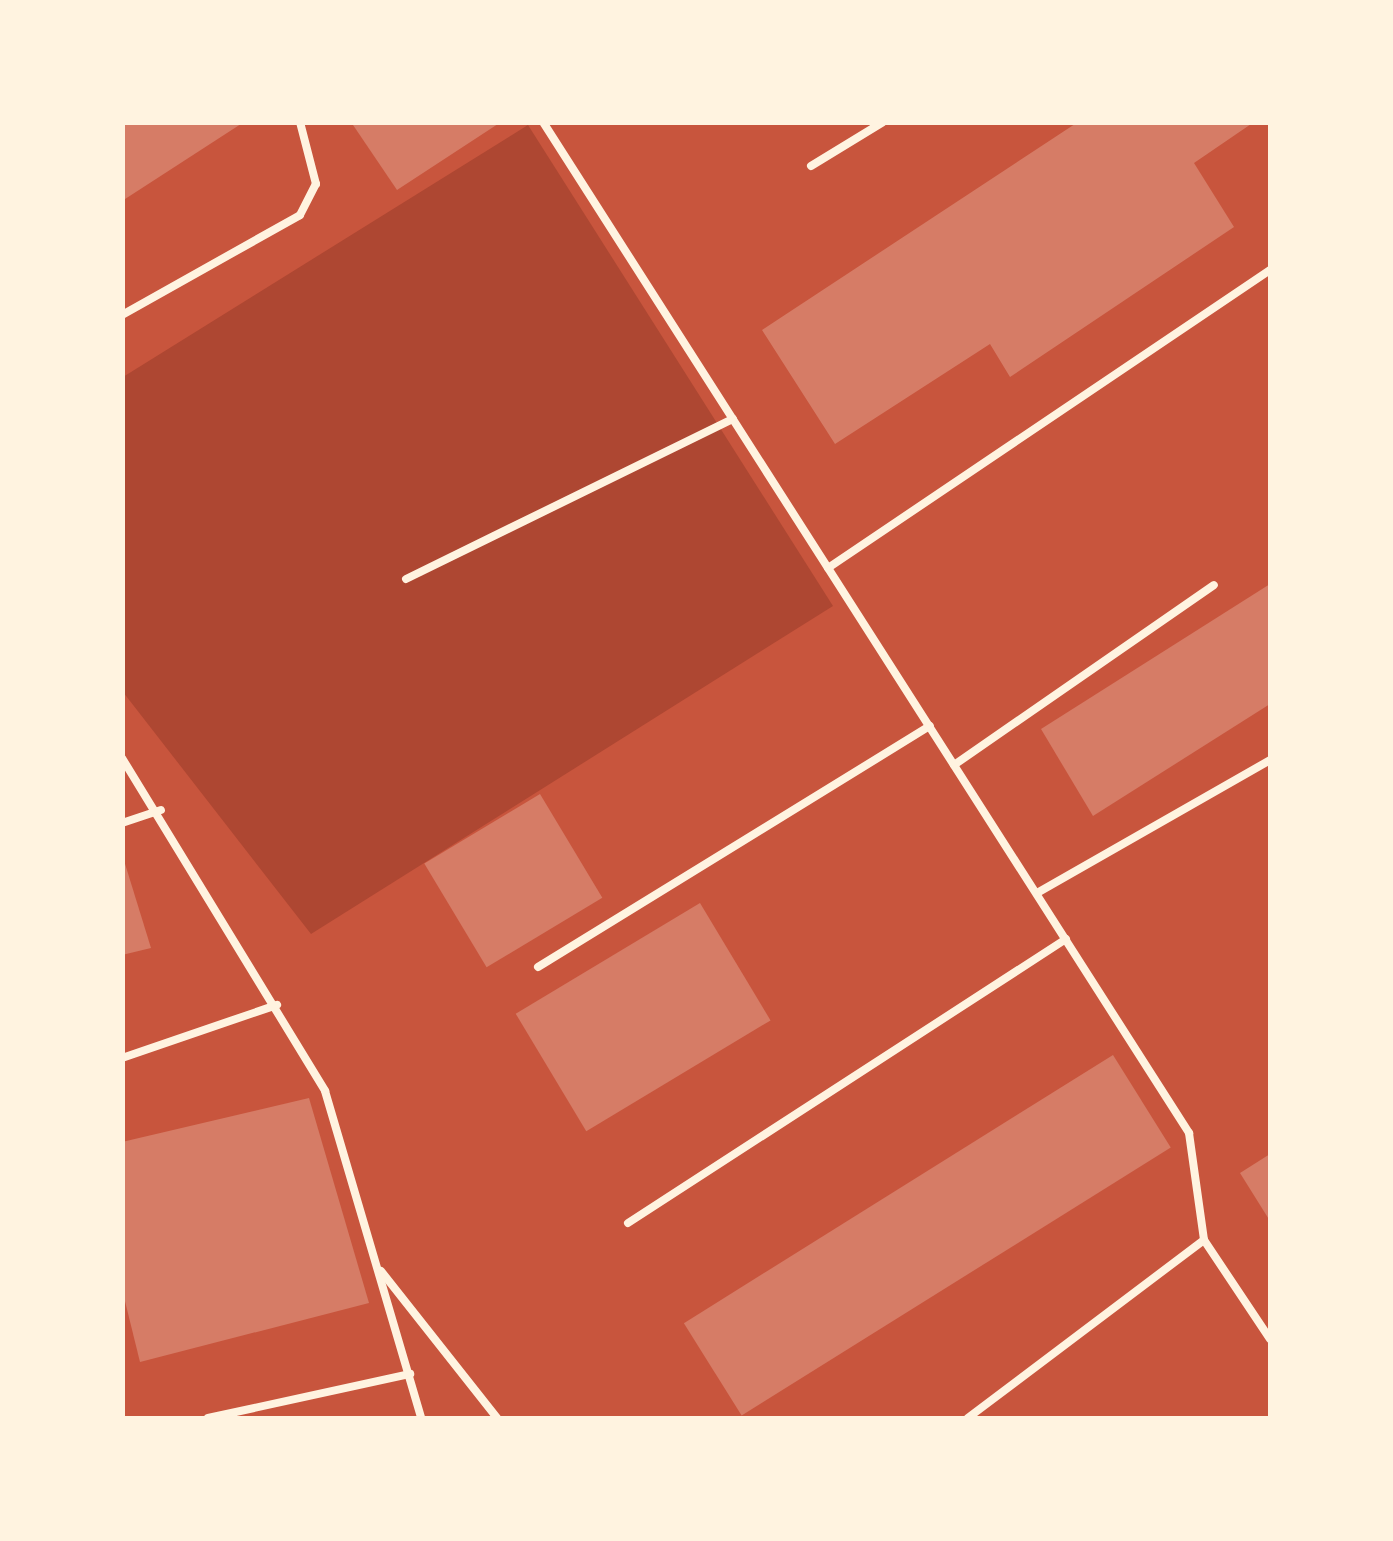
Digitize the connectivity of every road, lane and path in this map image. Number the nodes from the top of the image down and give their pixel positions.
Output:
1 (300, 122) edge
2 (543, 122) edge
3 (883, 122) edge
4 (811, 166) dead end
5 (1270, 270) edge
6 (122, 315) edge
7 (734, 419) junction
8 (828, 568) junction
9 (406, 579) dead end
10 (1214, 585) dead end
11 (930, 726) junction
12 (122, 758) edge
13 (1270, 760) edge
14 (954, 765) junction
15 (162, 810) junction
16 (122, 824) edge
17 (1037, 893) junction
18 (1066, 940) junction
19 (538, 967) dead end
20 (277, 1005) junction
21 (122, 1058) edge
22 (628, 1223) dead end
23 (1204, 1240) junction
24 (378, 1267) junction
25 (1270, 1339) edge
26 (410, 1374) junction
27 (208, 1418) edge
28 (421, 1418) edge
29 (497, 1418) edge
30 (968, 1418) edge

1 - 6 lane
2 - 7 lane
3 - 4 lane
5 - 8 lane
7 - 8 lane
7 - 9 lane
8 - 11 lane
10 - 14 lane
11 - 14 lane
11 - 19 lane
12 - 15 lane
13 - 17 lane
14 - 17 lane
15 - 16 lane
15 - 20 lane
17 - 18 lane
18 - 22 lane
18 - 23 lane
20 - 21 lane
20 - 24 lane
23 - 25 lane
23 - 30 lane
24 - 26 lane
24 - 29 lane
26 - 27 lane
26 - 28 lane

